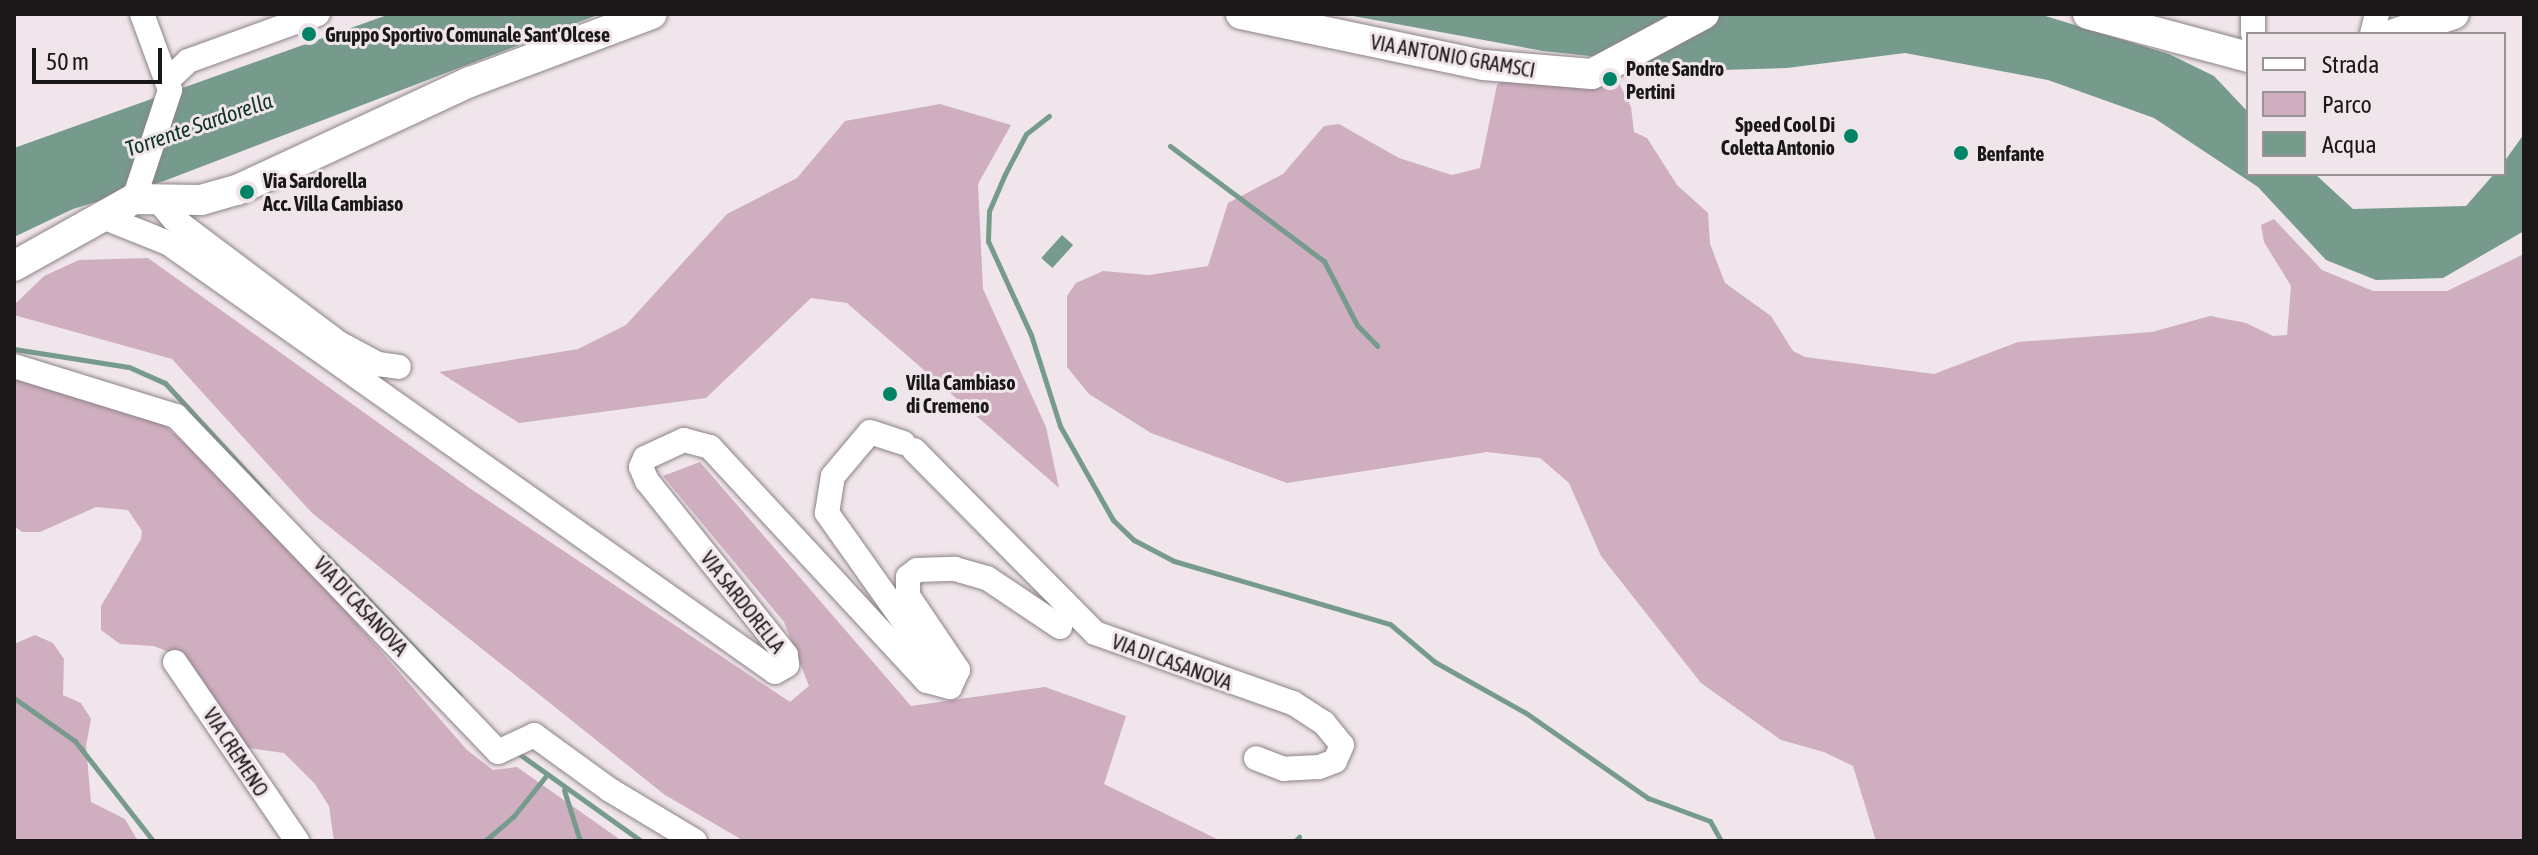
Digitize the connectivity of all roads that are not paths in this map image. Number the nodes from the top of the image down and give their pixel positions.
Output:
1 (142, 14) edge
2 (318, 14) edge
3 (652, 14) edge
4 (1241, 14) edge
5 (1704, 14) edge
6 (2088, 14) edge
7 (2454, 14) edge
8 (2400, 32) edge
9 (2246, 56) edge
10 (169, 84) junction
11 (144, 196) junction
12 (103, 217) junction
13 (14, 266) edge
14 (14, 366) edge
15 (399, 367) dead end
16 (1060, 627) dead end
17 (175, 662) dead end
18 (927, 681) junction
19 (1256, 758) dead end
20 (297, 841) edge
21 (695, 841) edge

1 - 10 street
2 - 10 street
3 - 11 main road
4 - 5 main road, VIA ANTONIO GRAMSCI
6 - 9 main road
7 - 8 main road
10 - 11 street
11 - 12 main road
11 - 15 street
12 - 13 main road
12 - 18 street, VIA SARDORELLA
14 - 21 street, VIA DI CASANOVA
16 - 18 street
17 - 20 street, VIA CREMENO
18 - 19 street, VIA DI CASANOVA

